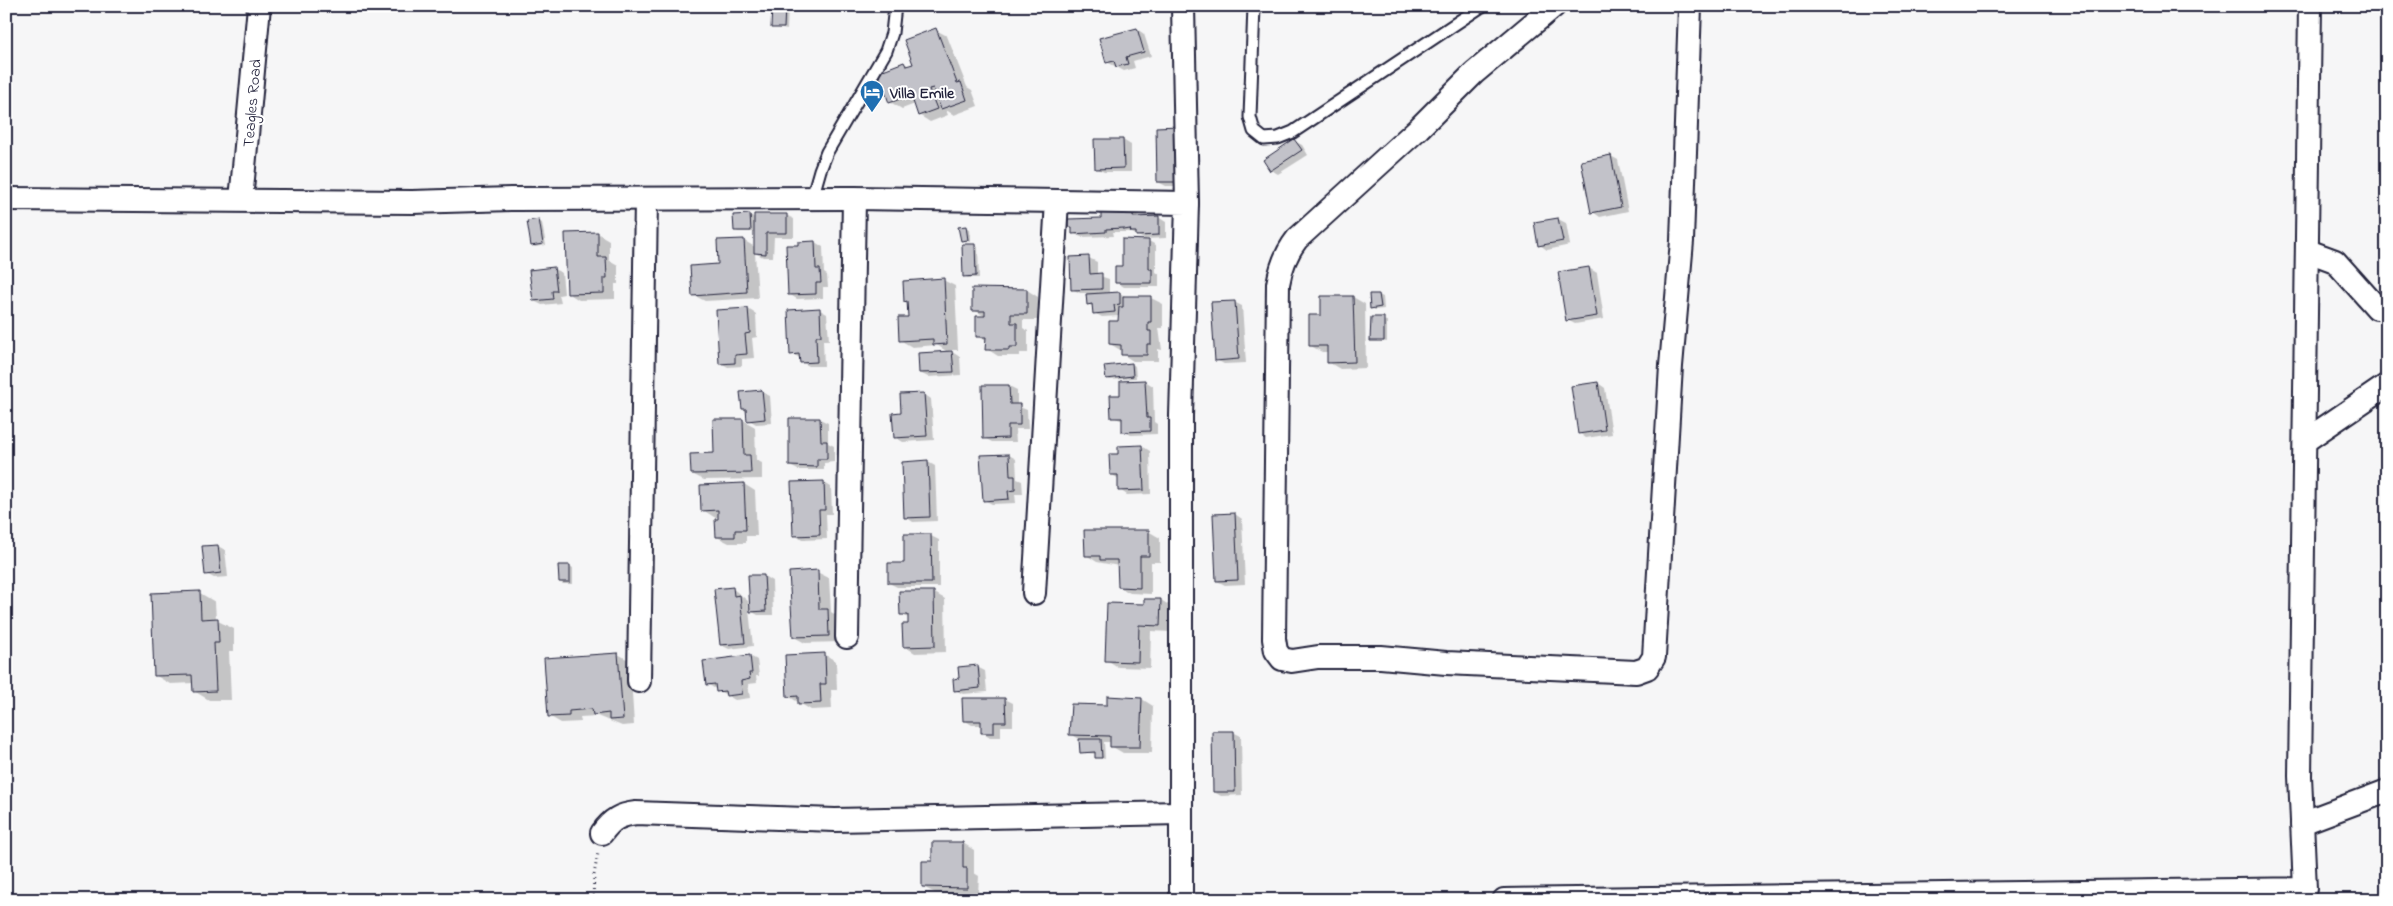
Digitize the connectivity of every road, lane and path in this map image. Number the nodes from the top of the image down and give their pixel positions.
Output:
1 (259, 6) edge
2 (895, 6) edge
3 (1183, 6) edge
4 (1254, 6) edge
5 (1482, 6) edge
6 (1554, 6) edge
7 (1690, 6) edge
8 (2310, 6) edge
9 (646, 198) junction
10 (812, 198) junction
11 (854, 198) junction
12 (6, 199) edge
13 (241, 200) junction
14 (1057, 201) junction
15 (1187, 203) junction
16 (2308, 251) junction
17 (2384, 314) edge
18 (2387, 385) edge
19 (2305, 441) junction
20 (1034, 593) dead end
21 (847, 637) dead end
22 (639, 681) dead end
23 (2387, 791) edge
24 (1180, 813) junction
25 (2302, 823) junction
26 (602, 833) joint
27 (2306, 894) edge
28 (1992, 896) edge
29 (1665, 898) edge
30 (593, 900) edge
31 (1181, 900) edge
32 (1504, 900) edge

1 - 13 street, Teagles Road
2 - 10 lane
3 - 15 street
4 - 5 lane
6 - 7 street
8 - 16 street
9 - 10 street
9 - 13 street
9 - 22 street
10 - 11 street
11 - 14 street
11 - 21 street
12 - 13 street
14 - 15 street
14 - 20 street
15 - 24 street
16 - 17 street
16 - 19 street
18 - 19 street
19 - 25 street
23 - 25 street
24 - 26 street
24 - 31 street
25 - 27 street
26 - 30 path
27 - 28 street
28 - 29 street
29 - 32 street

